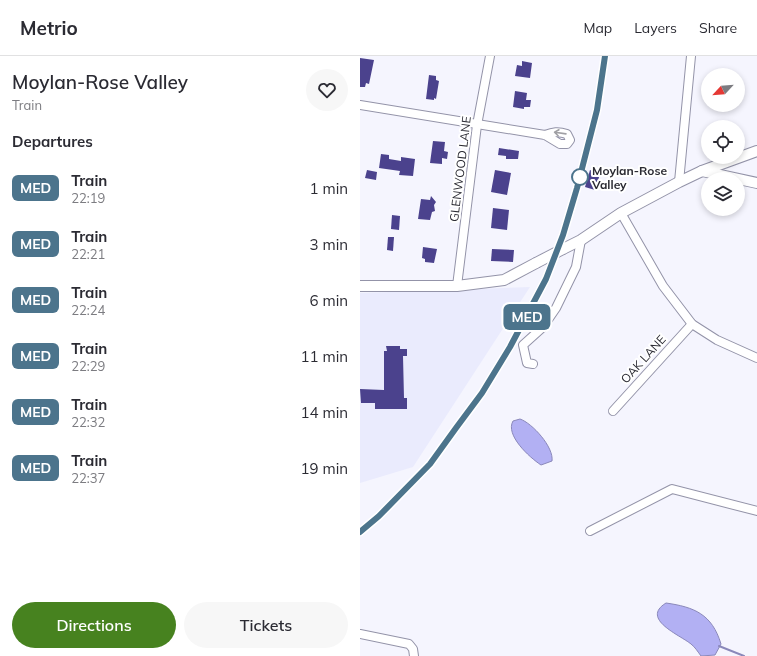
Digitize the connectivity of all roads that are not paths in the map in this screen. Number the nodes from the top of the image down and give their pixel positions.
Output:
1 (490, 56) edge
2 (691, 56) edge
3 (360, 105) edge
4 (478, 125) junction
5 (545, 135) dead end
6 (757, 151) edge
7 (702, 171) junction
8 (679, 182) junction
9 (757, 183) edge
10 (621, 213) junction
11 (581, 240) junction
12 (360, 286) edge
13 (457, 286) junction
14 (692, 324) junction
15 (757, 358) edge
16 (533, 364) dead end
17 (613, 411) dead end
18 (757, 512) edge
19 (590, 531) dead end
20 (360, 634) edge
21 (414, 656) edge

1 - 4 street, GLENWOOD LANE
2 - 8 street
3 - 4 street
4 - 5 street
4 - 13 street, GLENWOOD LANE
6 - 7 street
7 - 8 street
7 - 9 street
8 - 10 street
10 - 11 street
10 - 14 street
11 - 13 street, bridge
11 - 16 street
12 - 13 street
14 - 15 street
14 - 17 street, OAK LANE
18 - 19 street
20 - 21 street

